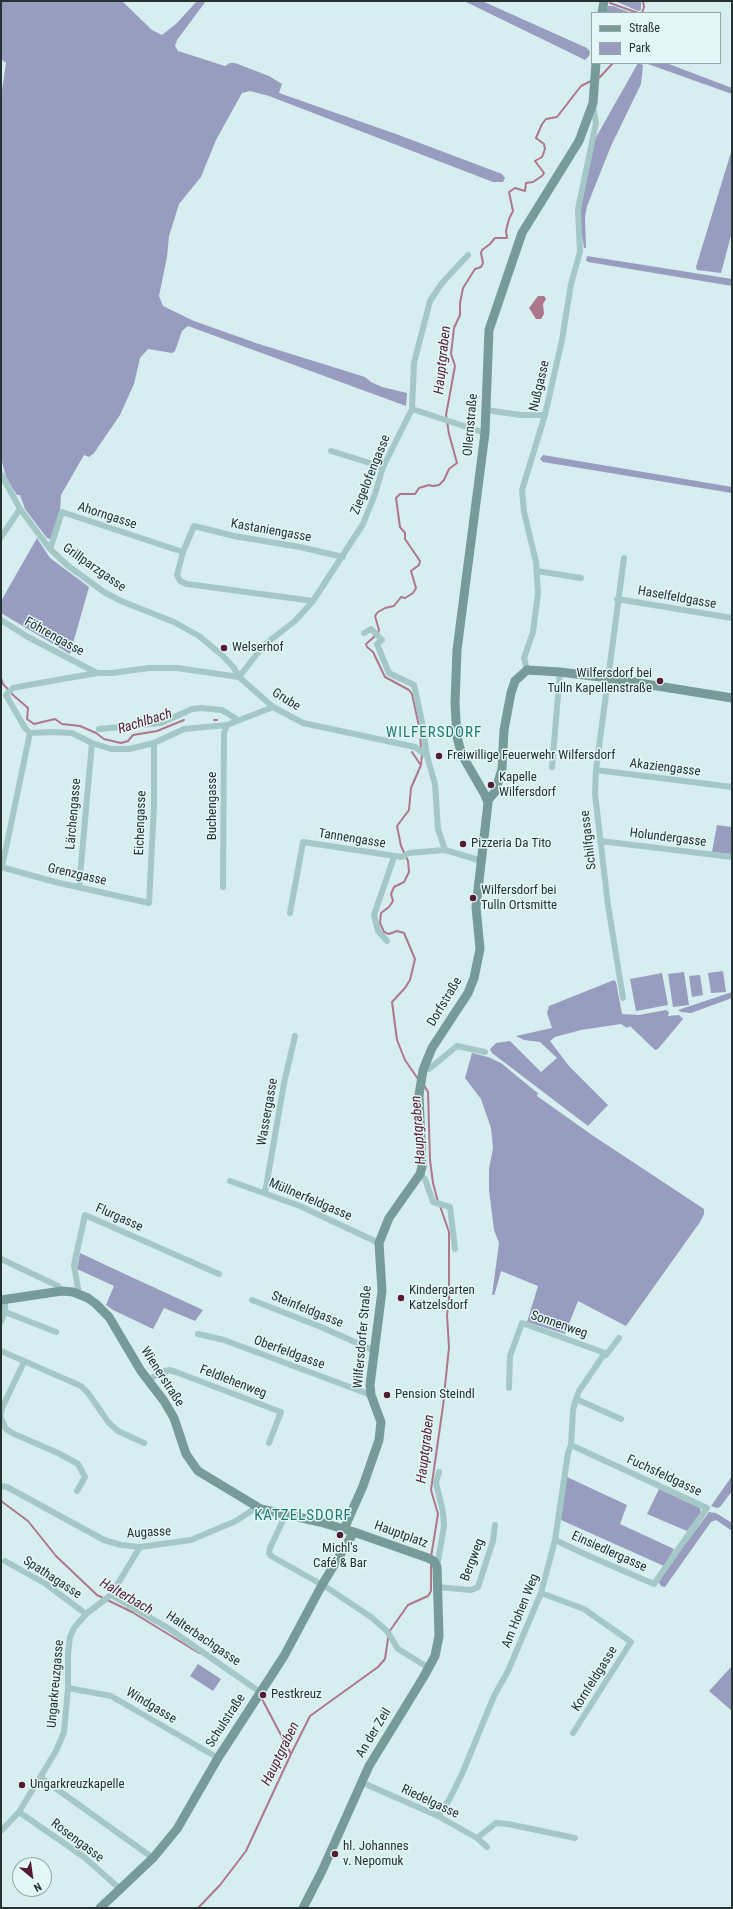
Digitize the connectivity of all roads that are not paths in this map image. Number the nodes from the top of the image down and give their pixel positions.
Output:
1 (604, 1) edge
2 (602, 12) edge
3 (595, 72) edge
4 (593, 103) junction
5 (468, 255) dead end
6 (412, 409) junction
7 (486, 410) junction
8 (545, 415) junction
9 (485, 433) junction
10 (330, 451) dead end
11 (383, 467) junction
12 (1, 474) edge
13 (20, 509) junction
14 (1, 537) edge
15 (50, 550) junction
16 (183, 552) junction
17 (343, 557) junction
18 (624, 558) dead end
19 (537, 571) junction
20 (581, 578) dead end
21 (618, 599) junction
22 (313, 601) junction
23 (732, 618) edge
24 (1, 620) edge
25 (364, 633) dead end
26 (528, 670) junction
27 (560, 672) junction
28 (97, 673) junction
29 (239, 677) junction
30 (608, 678) junction
31 (732, 698) edge
32 (273, 707) junction
33 (238, 720) junction
34 (227, 725) junction
35 (99, 729) dead end
36 (30, 732) junction
37 (92, 743) junction
38 (154, 743) junction
39 (426, 754) junction
40 (552, 767) dead end
41 (596, 770) junction
42 (732, 787) edge
43 (488, 800) junction
44 (600, 841) junction
45 (445, 850) junction
46 (394, 856) junction
47 (732, 857) edge
48 (482, 861) junction
49 (1, 867) edge
50 (79, 887) junction
51 (223, 887) dead end
52 (149, 903) joint
53 (290, 913) dead end
54 (387, 941) dead end
55 (623, 998) dead end
56 (295, 1036) dead end
57 (485, 1052) dead end
58 (422, 1074) junction
59 (419, 1091) joint
60 (420, 1174) junction
61 (230, 1181) dead end
62 (265, 1192) junction
63 (379, 1244) junction
64 (456, 1249) dead end
65 (1, 1259) edge
66 (219, 1274) dead end
67 (62, 1291) junction
68 (79, 1294) junction
69 (3, 1300) edge
70 (252, 1300) dead end
71 (5, 1312) junction
72 (1, 1322) edge
73 (56, 1332) dead end
74 (198, 1334) dead end
75 (619, 1338) dead end
76 (1, 1351) edge
77 (375, 1351) junction
78 (605, 1353) junction
79 (24, 1362) junction
80 (148, 1380) junction
81 (509, 1388) dead end
82 (371, 1395) junction
83 (576, 1399) junction
84 (1, 1414) edge
85 (1, 1418) edge
86 (622, 1419) dead end
87 (144, 1443) dead end
88 (269, 1443) dead end
89 (571, 1445) junction
90 (439, 1472) dead end
91 (1, 1486) edge
92 (77, 1491) dead end
93 (255, 1506) junction
94 (286, 1514) junction
95 (495, 1525) dead end
96 (344, 1530) junction
97 (354, 1532) junction
98 (555, 1540) junction
99 (140, 1547) junction
100 (5, 1561) dead end
101 (433, 1562) junction
102 (654, 1584) joint
103 (322, 1585) junction
104 (437, 1587) junction
105 (541, 1593) junction
106 (108, 1598) junction
107 (86, 1614) junction
108 (429, 1668) junction
109 (68, 1688) junction
110 (260, 1692) junction
111 (573, 1734) dead end
112 (218, 1758) junction
113 (40, 1778) junction
114 (361, 1782) junction
115 (19, 1812) junction
116 (438, 1816) junction
117 (1, 1831) edge
118 (477, 1838) junction
119 (575, 1838) dead end
120 (487, 1847) dead end
121 (153, 1858) junction
122 (120, 1889) junction
123 (100, 1908) edge
124 (303, 1908) edge

1 - 2 street
3 - 4 street, Ollernstraße
4 - 7 street, Ollernstraße
4 - 8 street, Nußgasse
5 - 6 street, Ziegelofengasse
6 - 9 street
6 - 11 street, Ziegelofengasse
7 - 8 street
7 - 9 street, Ollernstraße
8 - 19 street, Nußgasse
9 - 43 street, Ollernstraße
10 - 11 street
11 - 17 street, Ziegelofengasse
12 - 13 street, Grillparzgasse
13 - 14 street
13 - 15 street, Grillparzgasse
15 - 16 street, Ahorngasse
15 - 29 street, Grillparzgasse
16 - 17 street, Kastaniengasse
16 - 22 street
17 - 22 street, Ziegelofengasse
18 - 21 street, Haselfeldgasse
19 - 20 street
19 - 26 street, Nußgasse
21 - 23 street, Haselfeldgasse
21 - 30 street, Haselfeldgasse
22 - 29 street, Ziegelofengasse
24 - 28 street, Föhrengasse
25 - 39 street
26 - 27 street
26 - 43 street
27 - 30 street
27 - 40 street
28 - 29 street
28 - 36 street
29 - 32 street, Grube
30 - 31 street
30 - 41 street, Schilfgasse
32 - 33 street
32 - 39 street, Grube
33 - 34 street
33 - 35 street
34 - 38 street
34 - 51 street, Buchengasse
36 - 37 street
36 - 49 street
37 - 38 street
37 - 50 street, Lärchengasse
38 - 52 street, Eichengasse
39 - 45 street
41 - 42 street, Akaziengasse
41 - 44 street, Schilfgasse
43 - 48 street, Dorfstraße
44 - 47 street, Holundergasse
44 - 55 street, Schilfgasse
45 - 46 street, Tannengasse
45 - 48 street
46 - 53 street, Tannengasse
46 - 54 street
48 - 58 street, Dorfstraße
49 - 50 street, Grenzgasse
50 - 52 street, Grenzgasse
56 - 62 street, Wassergasse
57 - 58 street
58 - 59 street, Dorfstraße
59 - 60 street, Wilfersdorfer Straße
60 - 63 street, Wilfersdorfer Straße
60 - 64 street
61 - 62 street, Müllnerfeldgasse
62 - 63 street, Müllnerfeldgasse
63 - 77 street, Wilfersdorfer Straße
65 - 67 street
66 - 68 street, Flurgasse
67 - 68 street, Wienerstraße
67 - 69 street, Wienerstraße
68 - 80 street, Wienerstraße
69 - 71 street
70 - 77 street, Steinfeldgasse
71 - 72 street
71 - 73 street
74 - 82 street, Oberfeldgasse
75 - 78 street, Am Hohen Weg
76 - 79 street
77 - 82 street, Wilfersdorfer Straße
78 - 81 street, Sonnenweg
78 - 83 street, Am Hohen Weg
79 - 84 street
79 - 87 street
80 - 88 street, Feldlehenweg
80 - 93 street, Wienerstraße
82 - 96 street, Wilfersdorfer Straße
83 - 86 street
83 - 89 street, Am Hohen Weg
85 - 92 street
89 - 98 street, Am Hohen Weg
89 - 102 street, Fuchsfeldgasse
90 - 101 street
91 - 99 street, Augasse
93 - 94 street, Wienerstraße
93 - 99 street, Augasse
94 - 96 street, Wienerstraße
94 - 103 street
95 - 104 street, Bergweg
96 - 97 street, Wienerstraße
97 - 101 street, Hauptplatz
97 - 103 street, Schulstraße
98 - 102 street, Einsiedlergasse
98 - 105 street, Am Hohen Weg
99 - 106 street, Ungarkreuzgasse
100 - 107 street, Spathagasse
101 - 104 street, An der Zeil
103 - 108 street
103 - 110 street, Schulstraße
104 - 108 street, An der Zeil
105 - 111 street, Kornfeldgasse
105 - 116 street, Am Hohen Weg
106 - 107 street, Ungarkreuzgasse
106 - 110 street, Halterbachgasse
107 - 109 street, Ungarkreuzgasse
108 - 114 street, An der Zeil
109 - 112 street, Windgasse
109 - 113 street, Ungarkreuzgasse
110 - 112 street, Schulstraße
112 - 121 street, Schulstraße
113 - 115 street, Ungarkreuzgasse
113 - 121 street
114 - 116 street, Riedelgasse
114 - 124 street, An der Zeil
115 - 117 street, Ungarkreuzgasse
115 - 122 street, Rosengasse
116 - 118 street, Riedelgasse
118 - 119 street
118 - 120 street, Riedelgasse
121 - 122 street, Schulstraße
122 - 123 street, Schulstraße

